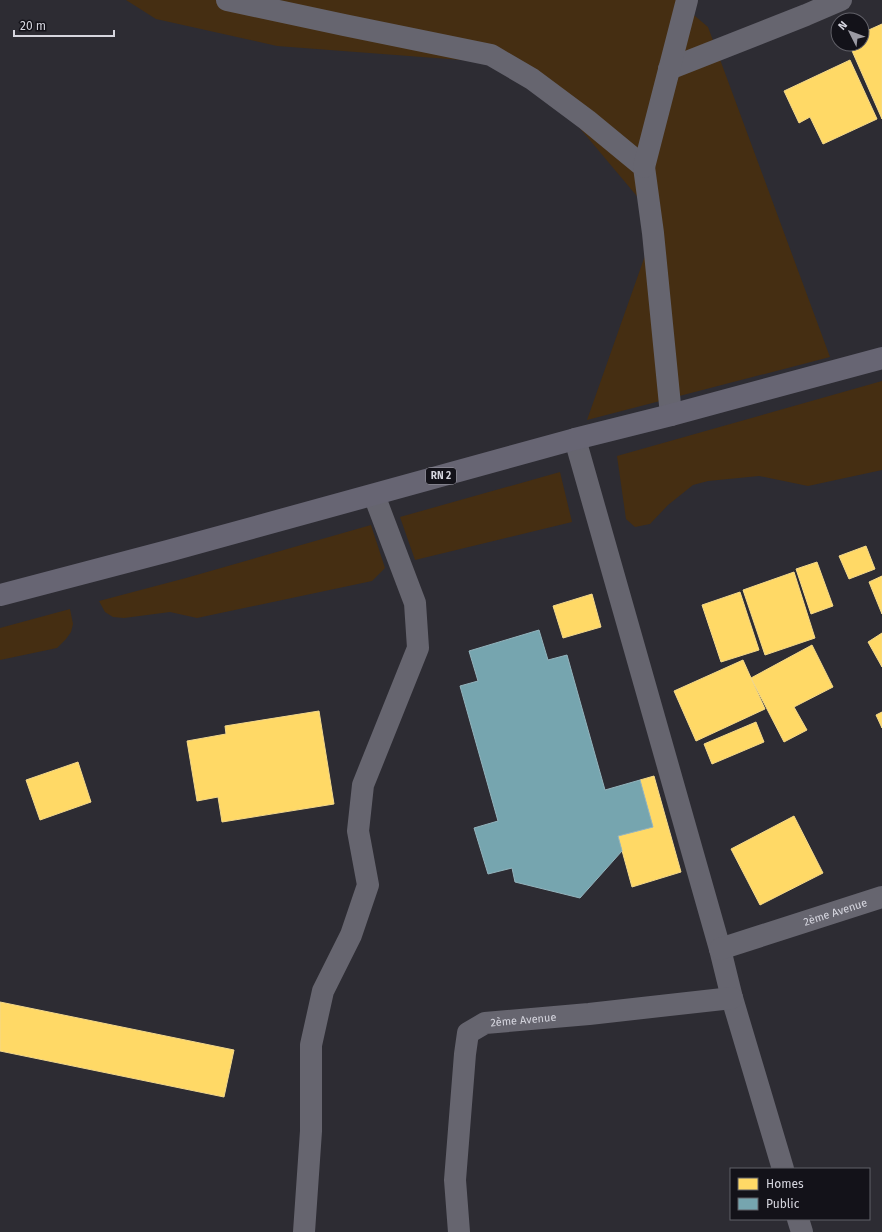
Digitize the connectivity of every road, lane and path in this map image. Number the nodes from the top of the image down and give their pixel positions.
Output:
1 (227, 0) edge
2 (687, 0) edge
3 (841, 0) edge
4 (669, 69) junction
5 (644, 167) junction
6 (882, 358) edge
7 (671, 415) junction
8 (575, 439) junction
9 (374, 495) junction
10 (0, 595) edge
11 (882, 897) edge
12 (720, 949) junction
13 (732, 998) junction
14 (783, 1168) edge
15 (798, 1220) edge
16 (304, 1232) edge
17 (459, 1232) edge
18 (802, 1232) edge

1 - 5 street
2 - 4 street
3 - 4 street
4 - 5 street
5 - 7 street
6 - 7 main road, RN 2
7 - 8 main road, RN 2
8 - 9 main road, RN 2
8 - 12 street
9 - 10 main road, RN 2
9 - 16 street
11 - 12 street, 2ème Avenue
12 - 13 street
13 - 14 street
13 - 17 street, 2ème Avenue
15 - 18 street

